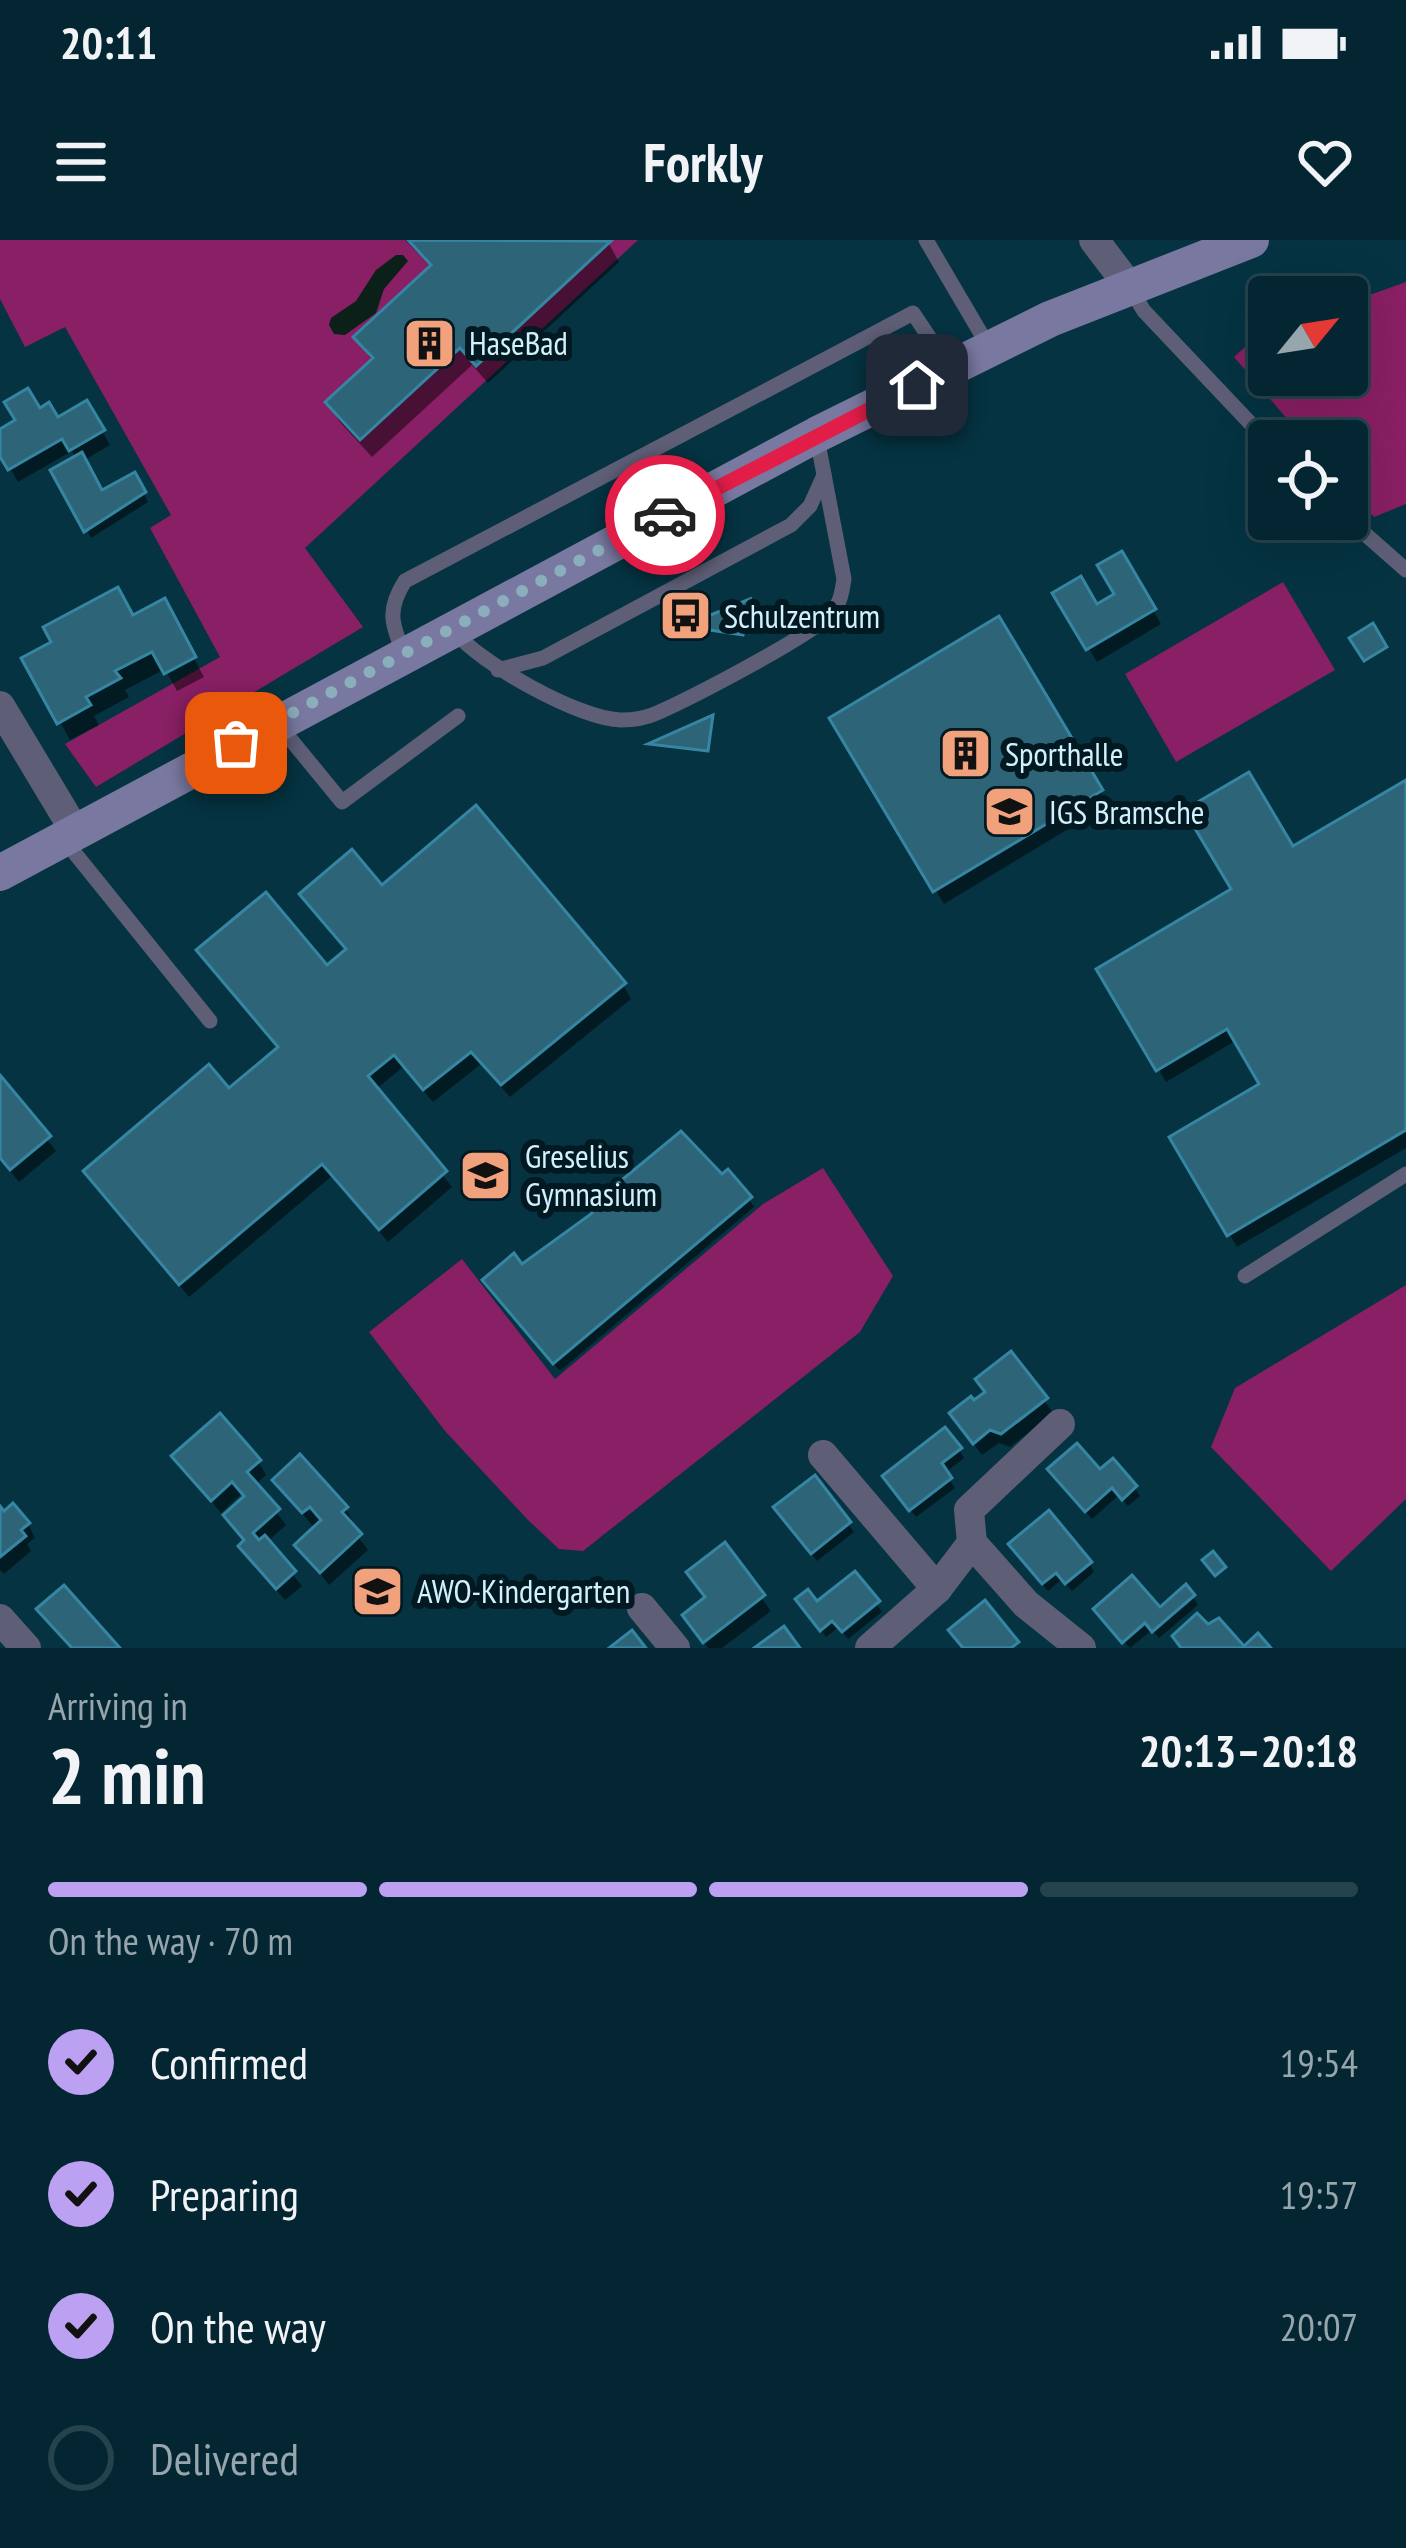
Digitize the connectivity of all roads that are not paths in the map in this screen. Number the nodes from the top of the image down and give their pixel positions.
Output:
1 (926, 240) edge
2 (1094, 240) edge
3 (1251, 240) edge
4 (1129, 286) junction
5 (990, 349) junction
6 (950, 368) junction
7 (1248, 421) edge
8 (817, 435) junction
9 (824, 475) junction
10 (1368, 537) edge
11 (1406, 570) edge
12 (452, 628) junction
13 (404, 653) junction
14 (497, 670) junction
15 (0, 706) edge
16 (458, 716) dead end
17 (276, 722) junction
18 (69, 835) junction
19 (0, 873) edge
20 (210, 1021) dead end
21 (1406, 1174) edge
22 (1245, 1276) dead end
23 (1060, 1424) dead end
24 (823, 1455) dead end
25 (972, 1543) junction
26 (937, 1589) junction
27 (642, 1608) dead end
28 (0, 1619) edge
29 (26, 1648) edge
30 (675, 1648) edge
31 (870, 1648) edge
32 (1081, 1648) edge

1 - 5 lane
2 - 4 street
3 - 4 street
4 - 5 street
4 - 7 lane
5 - 6 street
6 - 8 street
6 - 13 lane
8 - 9 lane
8 - 12 street
9 - 14 lane
9 - 14 lane
10 - 11 lane
12 - 13 street
12 - 14 lane
13 - 17 street
15 - 18 street
16 - 17 lane
17 - 18 street
18 - 19 street
18 - 20 lane
21 - 22 lane
23 - 25 street
24 - 26 street
25 - 26 street
25 - 32 street
26 - 31 street
27 - 30 street
28 - 29 street

